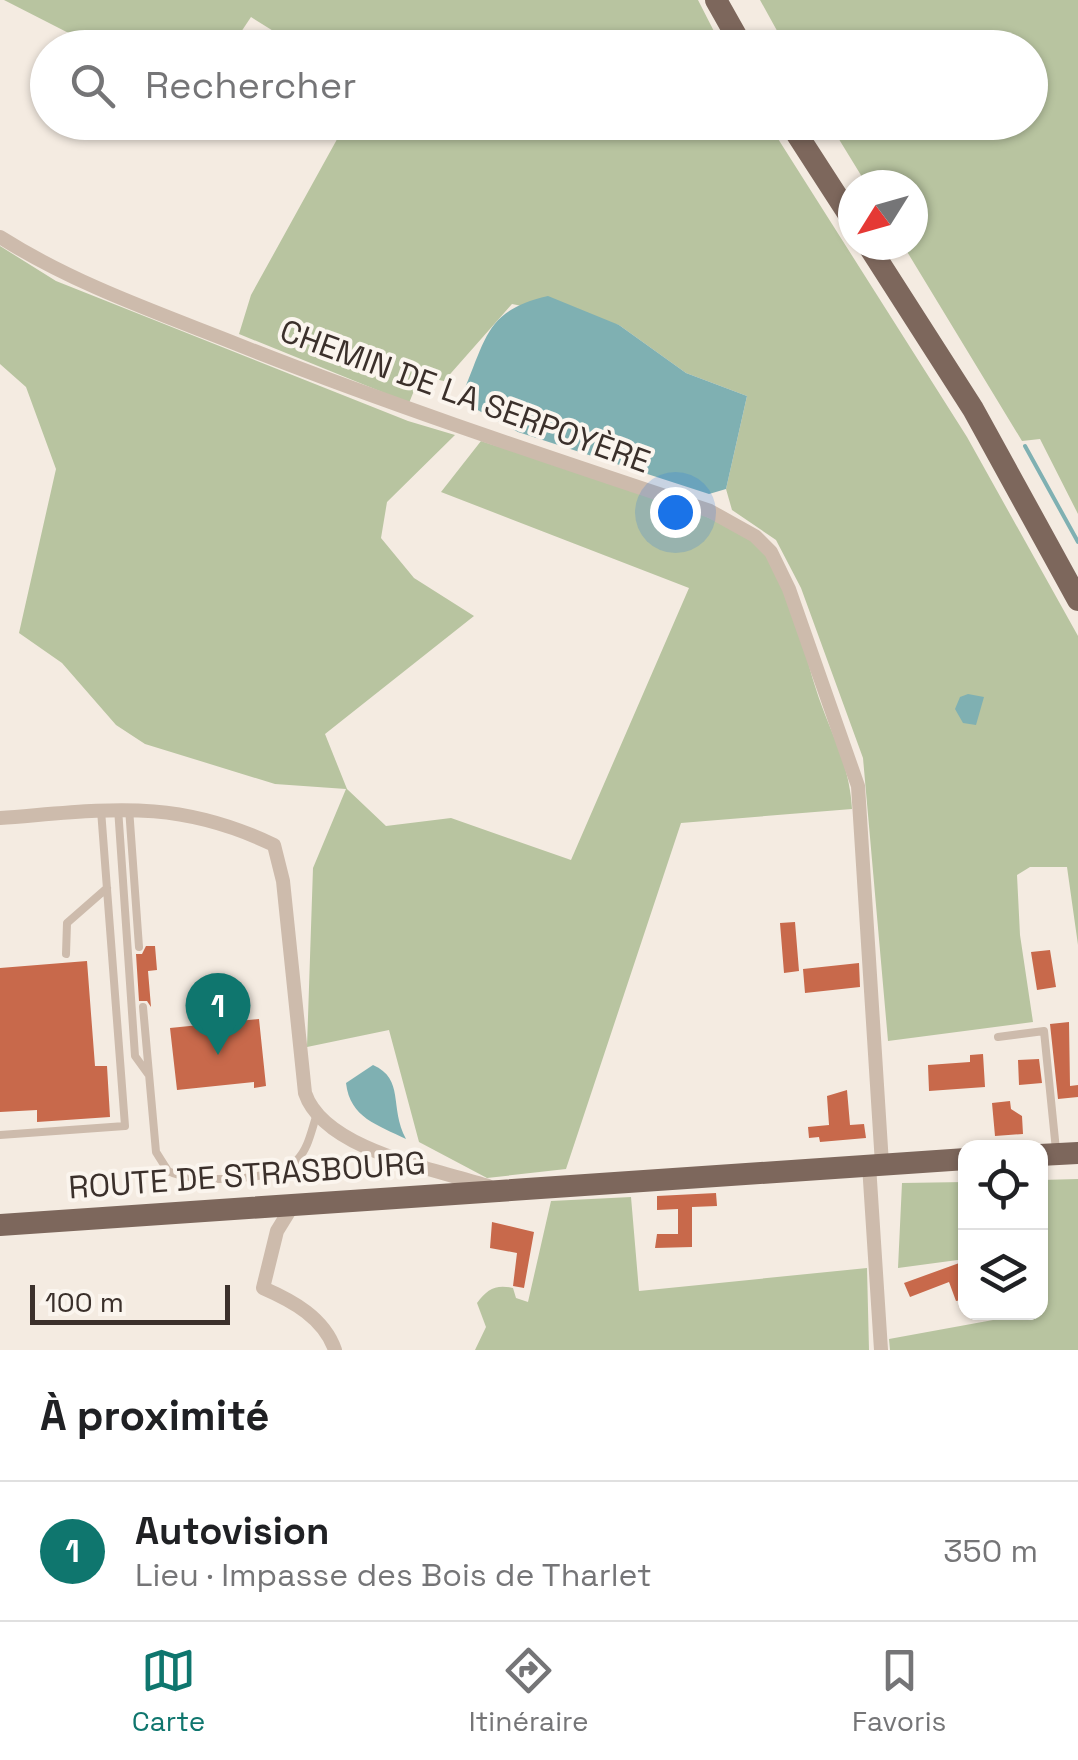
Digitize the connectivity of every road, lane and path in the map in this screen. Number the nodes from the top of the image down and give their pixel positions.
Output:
1 (716, 0) edge
2 (733, 30) edge
3 (801, 140) edge
4 (838, 197) edge
5 (0, 237) edge
6 (878, 260) edge
7 (1078, 600) edge
8 (123, 808) junction
9 (101, 810) junction
10 (0, 818) edge
11 (107, 888) junction
12 (139, 947) dead end
13 (66, 954) dead end
14 (144, 1007) dead end
15 (998, 1037) dead end
16 (149, 1076) junction
17 (316, 1117) junction
18 (0, 1135) edge
19 (1058, 1154) edge
20 (958, 1160) edge
21 (876, 1164) junction
22 (498, 1190) junction
23 (292, 1205) junction
24 (0, 1226) edge
25 (335, 1350) edge
26 (881, 1350) edge

1 - 2 main road
3 - 4 main road
5 - 21 street, CHEMIN DE LA SERPOYÈRE
6 - 7 main road
8 - 9 street
8 - 12 lane
8 - 16 lane
8 - 17 street
9 - 10 street
9 - 11 lane
11 - 13 lane
11 - 18 lane
14 - 16 lane
15 - 19 lane
16 - 17 lane
17 - 22 street
20 - 21 main road, ROUTE DE STRASBOURG
21 - 22 main road, ROUTE DE STRASBOURG
21 - 26 street, CHEMIN DE LA SERPOYÈRE
22 - 23 main road, ROUTE DE STRASBOURG
23 - 24 main road, ROUTE DE STRASBOURG
23 - 25 street

